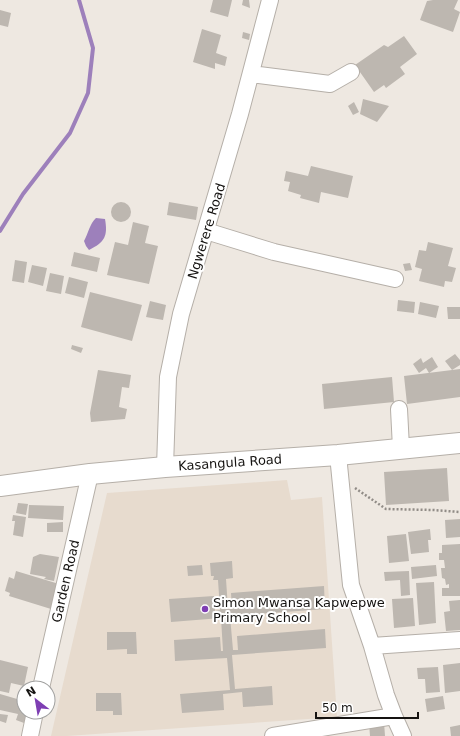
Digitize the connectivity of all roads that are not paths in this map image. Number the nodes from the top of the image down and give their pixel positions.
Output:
1 (270, 0) edge
2 (351, 72) dead end
3 (251, 74) junction
4 (206, 231) junction
5 (394, 279) dead end
6 (399, 409) dead end
7 (460, 443) edge
8 (401, 448) junction
9 (338, 455) junction
10 (165, 467) junction
11 (90, 474) junction
12 (0, 486) edge
13 (460, 640) edge
14 (372, 646) junction
15 (43, 680) edge
16 (394, 716) junction
17 (33, 720) edge
18 (30, 736) edge
19 (274, 736) edge
20 (403, 736) edge

1 - 3 street, Ngwerere Road
2 - 3 street
3 - 4 street, Ngwerere Road
4 - 5 street
4 - 10 street, Ngwerere Road
6 - 8 street
7 - 8 main road, Kasangula Road
8 - 9 main road, Kasangula Road
9 - 10 main road, Kasangula Road
9 - 14 street
10 - 11 main road, Kasangula Road
11 - 12 main road, Kasangula Road
11 - 15 street, Garden Road
13 - 14 street
14 - 16 street
16 - 19 street
16 - 20 street
17 - 18 street

